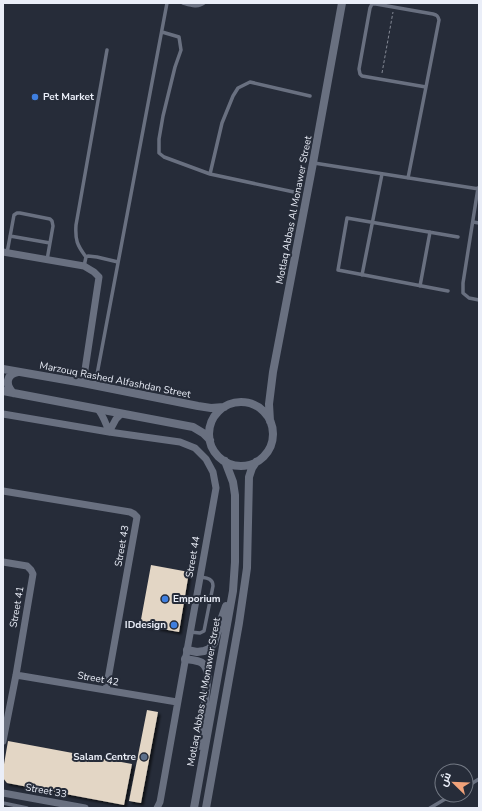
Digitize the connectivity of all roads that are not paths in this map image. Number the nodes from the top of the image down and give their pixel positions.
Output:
1 (167, 3) edge
2 (183, 3) edge
3 (204, 3) edge
4 (342, 3) edge
5 (162, 32) junction
6 (107, 50) dead end
7 (426, 87) junction
8 (310, 96) dead end
9 (314, 163) junction
10 (210, 174) junction
11 (382, 174) junction
12 (408, 178) junction
13 (479, 189) edge
14 (294, 192) dead end
15 (373, 222) junction
16 (473, 222) junction
17 (479, 223) edge
18 (430, 232) junction
19 (10, 236) junction
20 (458, 237) dead end
21 (50, 244) junction
22 (5, 252) edge
23 (86, 258) junction
24 (48, 260) junction
25 (118, 262) junction
26 (84, 266) junction
27 (362, 275) junction
28 (420, 286) junction
29 (448, 291) dead end
30 (479, 300) edge
31 (3, 369) edge
32 (18, 372) junction
33 (83, 383) junction
34 (95, 386) junction
35 (3, 391) edge
36 (13, 393) junction
37 (224, 407) junction
38 (98, 410) junction
39 (3, 414) edge
40 (121, 414) junction
41 (270, 421) junction
42 (109, 432) junction
43 (210, 440) junction
44 (225, 461) junction
45 (256, 462) junction
46 (3, 491) edge
47 (3, 562) edge
48 (200, 577) junction
49 (232, 591) junction
50 (190, 632) junction
51 (187, 650) junction
52 (186, 660) junction
53 (16, 675) junction
54 (106, 690) junction
55 (177, 702) junction
56 (3, 741) edge
57 (201, 765) junction
58 (3, 793) edge
59 (3, 803) edge
60 (27, 808) edge
61 (85, 808) edge
62 (156, 808) edge
63 (194, 808) edge
64 (206, 808) edge

1 - 5 lane
2 - 3 lane
4 - 9 street, Motlaq Abbas Al Monawer Street
5 - 10 lane
5 - 25 lane
6 - 23 lane
7 - 7 lane
7 - 12 lane
8 - 10 lane
9 - 11 lane
9 - 41 street, Motlaq Abbas Al Monawer Street
10 - 14 lane
11 - 12 lane
11 - 15 lane
12 - 13 lane
13 - 16 lane
15 - 18 lane
15 - 27 lane
15 - 27 lane
16 - 17 lane
16 - 30 lane
18 - 20 lane
18 - 28 lane
19 - 21 lane
19 - 21 lane
19 - 22 lane
21 - 24 lane
22 - 24 street
23 - 25 lane
23 - 26 lane
24 - 26 street
25 - 34 lane
26 - 33 street
27 - 28 lane
28 - 29 lane
31 - 32 street, Marzouq Rashed Alfashdan Street
32 - 33 street, Marzouq Rashed Alfashdan Street
32 - 36 street
33 - 34 street, Marzouq Rashed Alfashdan Street
34 - 37 street, Marzouq Rashed Alfashdan Street
35 - 36 street
36 - 38 street
37 - 41 street
37 - 43 street
38 - 40 street
38 - 42 street
39 - 42 street, Street 44
40 - 42 street
40 - 43 street
41 - 45 street
42 - 48 street, Street 44
43 - 44 street
44 - 45 street
44 - 49 street, Motlaq Abbas Al Monawer Street
45 - 64 street
46 - 54 street, Street 43
47 - 53 street, Street 41
48 - 50 street, Street 44
48 - 50 lane
49 - 51 street
49 - 57 street, Motlaq Abbas Al Monawer Street
50 - 51 street, Street 44
51 - 52 street, Street 44
52 - 55 street, Street 44
52 - 57 street
53 - 54 street, Street 42
53 - 56 street, Street 41
54 - 55 street, Street 42
55 - 62 street, Street 44
57 - 63 street, Motlaq Abbas Al Monawer Street
58 - 61 street, Street 33
59 - 60 lane

